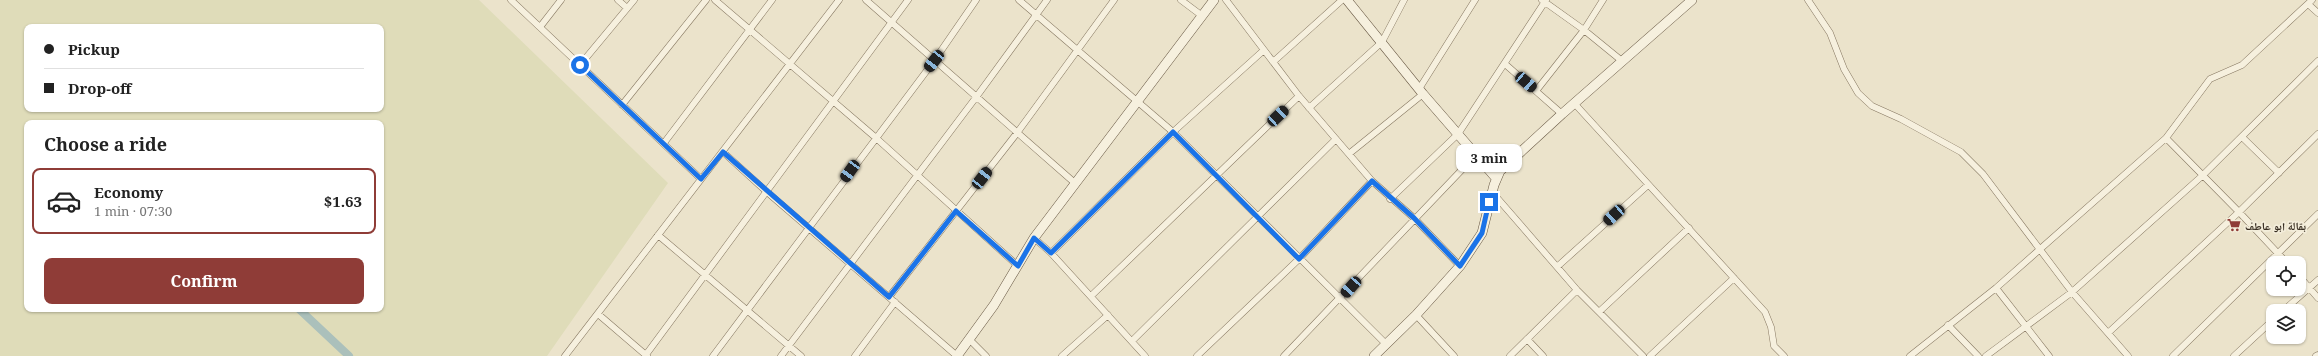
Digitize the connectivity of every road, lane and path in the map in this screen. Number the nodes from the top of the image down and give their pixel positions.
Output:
1 (511, 0) edge
2 (561, 0) edge
3 (618, 0) edge
4 (634, 0) edge
5 (706, 0) edge
6 (715, 0) edge
7 (772, 0) edge
8 (840, 0) edge
9 (866, 0) edge
10 (908, 0) edge
11 (976, 0) edge
12 (1019, 0) edge
13 (1047, 0) edge
14 (1114, 0) edge
15 (1181, 0) edge
16 (1214, 0) edge
17 (1226, 0) edge
18 (1342, 0) edge
19 (1347, 0) edge
20 (1404, 0) edge
21 (1474, 0) edge
22 (1604, 0) edge
23 (1692, 0) edge
24 (1808, 0) edge
25 (1544, 1) edge
26 (2310, 2) edge
27 (627, 8) junction
28 (2318, 13) edge
29 (1036, 14) junction
30 (1200, 15) junction
31 (892, 22) junction
32 (540, 27) junction
33 (749, 29) junction
34 (1584, 30) junction
35 (1382, 42) junction
36 (1264, 50) junction
37 (1078, 51) junction
38 (934, 61) junction
39 (1622, 61) junction
40 (2318, 61) edge
41 (1273, 62) junction
42 (1505, 64) junction
43 (580, 65) junction
44 (790, 66) junction
45 (1536, 91) junction
46 (1421, 92) junction
47 (977, 96) junction
48 (1299, 96) junction
49 (833, 102) junction
50 (1137, 102) junction
51 (1574, 103) junction
52 (622, 105) junction
53 (1310, 108) junction
54 (1562, 114) junction
55 (1173, 132) junction
56 (1017, 133) junction
57 (1458, 134) junction
58 (2318, 134) edge
59 (875, 137) junction
60 (2242, 137) junction
61 (2166, 138) junction
62 (1336, 139) junction
63 (664, 143) junction
64 (723, 152) junction
65 (1350, 153) junction
66 (1476, 156) junction
67 (2279, 172) junction
68 (917, 175) junction
69 (1216, 175) junction
70 (2202, 176) junction
71 (1496, 178) junction
72 (701, 179) junction
73 (1372, 181) junction
74 (1076, 184) junction
75 (1648, 185) junction
76 (767, 192) junction
77 (1492, 192) junction
78 (1390, 199) junction
79 (956, 211) junction
80 (2240, 212) junction
81 (2318, 214) edge
82 (1257, 218) junction
83 (1414, 218) junction
84 (808, 228) junction
85 (1689, 228) junction
86 (658, 235) junction
87 (1034, 238) junction
88 (2038, 249) junction
89 (1051, 253) junction
90 (2278, 253) junction
91 (2281, 256) edge
92 (1299, 259) junction
93 (850, 264) junction
94 (1018, 266) junction
95 (1460, 266) junction
96 (1558, 266) junction
97 (706, 275) junction
98 (1734, 278) junction
99 (2318, 280) edge
100 (2306, 284) edge
101 (1996, 288) junction
102 (2309, 288) junction
103 (1577, 290) junction
104 (2072, 292) junction
105 (1091, 296) junction
106 (889, 297) junction
107 (1341, 298) junction
108 (2318, 298) edge
109 (895, 302) junction
110 (2291, 304) edge
111 (748, 311) junction
112 (1600, 311) junction
113 (598, 314) junction
114 (1416, 314) junction
115 (1108, 315) junction
116 (1948, 325) junction
117 (2025, 325) junction
118 (2266, 326) edge
119 (2108, 333) junction
120 (969, 339) junction
121 (1527, 339) junction
122 (1132, 341) junction
123 (1386, 344) junction
124 (788, 345) junction
125 (565, 356) edge
126 (646, 356) edge
127 (713, 356) edge
128 (780, 356) edge
129 (801, 356) edge
130 (855, 356) edge
131 (957, 356) edge
132 (986, 356) edge
133 (1062, 356) edge
134 (1145, 356) edge
135 (1197, 356) edge
136 (1284, 356) edge
137 (1374, 356) edge
138 (1454, 356) edge
139 (1510, 356) edge
140 (1543, 356) edge
141 (1643, 356) edge
142 (1650, 356) edge
143 (1784, 356) edge
144 (1910, 356) edge
145 (1978, 356) edge
146 (1986, 356) edge
147 (2049, 356) edge
148 (2128, 356) edge
149 (2173, 356) edge
150 (2234, 356) edge

1 - 32 street
2 - 32 street
3 - 27 street
4 - 27 street
5 - 52 street
6 - 33 street
7 - 33 street
8 - 44 street
9 - 31 street
10 - 31 street
11 - 38 street
12 - 29 street
13 - 29 street
14 - 37 street
15 - 30 street
16 - 30 street
17 - 36 street
18 - 41 street
19 - 35 street
20 - 35 street
21 - 46 street
22 - 34 street
23 - 39 street
24 - 88 street
25 - 34 street
25 - 42 street
26 - 28 street
26 - 61 street
27 - 43 street
29 - 37 street
29 - 47 street
30 - 50 street
31 - 38 street
31 - 49 street
32 - 43 street
33 - 44 street
33 - 63 street
34 - 39 street
34 - 45 street
35 - 46 street
35 - 53 street
36 - 41 street
36 - 55 street
37 - 50 street
37 - 56 street
38 - 47 street
38 - 59 street
39 - 51 street
40 - 60 street
41 - 48 street
42 - 45 street
42 - 57 street
43 - 52 street
44 - 49 street
44 - 64 street
45 - 54 street
46 - 57 street
46 - 65 street
47 - 56 street
47 - 68 street
48 - 53 street
48 - 69 street
49 - 59 street
49 - 76 street
50 - 55 street
50 - 74 street
51 - 54 street
51 - 75 street
52 - 63 street
53 - 62 street
54 - 71 street
55 - 69 street
55 - 89 street
56 - 74 street
56 - 79 street
57 - 66 street
57 - 78 street
58 - 67 street
59 - 68 street
59 - 84 street
60 - 67 street
60 - 70 street
61 - 70 street
61 - 88 street
62 - 65 street
62 - 82 street
63 - 72 street
64 - 72 street
64 - 76 street
65 - 73 street
66 - 71 street
66 - 83 street
67 - 80 street
68 - 79 street
68 - 93 street
69 - 82 street
69 - 105 street
70 - 80 street
70 - 104 street
71 - 77 street
72 - 86 street
73 - 78 street
73 - 92 street
74 - 87 street
75 - 85 street
75 - 96 street
76 - 84 street
76 - 97 street
77 - 95 street
77 - 96 street
78 - 83 street
79 - 94 street
79 - 106 street
80 - 90 street
80 - 119 street
81 - 90 street
82 - 92 street
82 - 122 street
83 - 95 street
83 - 107 street
84 - 93 street
84 - 111 street
85 - 98 street
85 - 112 street
86 - 97 street
86 - 113 street
87 - 89 street
87 - 94 street
88 - 101 street
88 - 104 street
89 - 105 street
90 - 91 street
90 - 149 street
92 - 107 street
92 - 135 street
93 - 106 street
93 - 124 street
94 - 120 street
95 - 114 street
96 - 103 street
97 - 111 street
97 - 126 street
98 - 142 street
98 - 143 street
99 - 102 street
100 - 102 street
101 - 116 street
101 - 117 street
102 - 108 street
102 - 110 street
103 - 112 street
103 - 121 street
104 - 117 street
104 - 119 street
105 - 115 street
106 - 109 street
107 - 123 street
107 - 136 street
109 - 130 street
109 - 131 street
111 - 124 street
111 - 127 street
112 - 141 street
113 - 125 street
113 - 126 street
114 - 123 street
114 - 138 street
115 - 122 street
115 - 133 street
116 - 144 street
116 - 145 street
117 - 146 street
117 - 147 street
118 - 150 street
119 - 148 street
120 - 131 street
120 - 132 street
121 - 139 street
121 - 140 street
122 - 134 street
123 - 137 street
124 - 128 street
124 - 129 street

